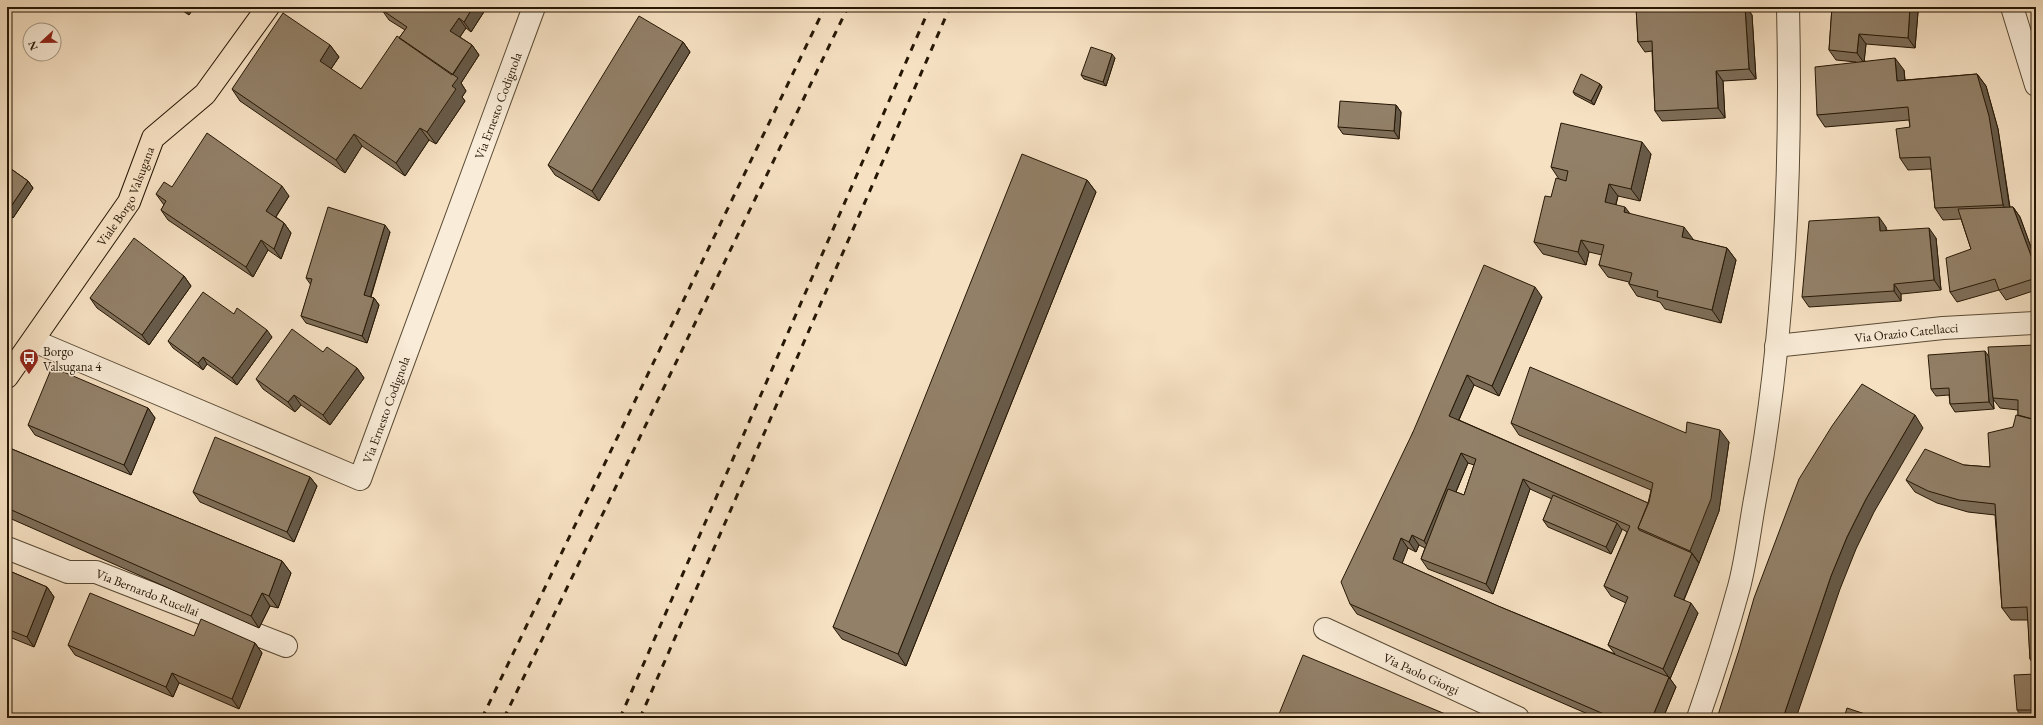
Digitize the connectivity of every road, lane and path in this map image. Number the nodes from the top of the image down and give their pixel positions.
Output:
1 (268, 7) edge
2 (534, 7) edge
3 (1788, 7) edge
4 (2012, 7) edge
5 (2036, 85) edge
6 (2036, 323) edge
7 (34, 341) junction
8 (1776, 346) junction
9 (7, 377) edge
10 (7, 548) edge
11 (1325, 630) dead end
12 (286, 646) dead end
13 (1518, 718) edge
14 (1698, 718) edge

1 - 7 main road, Viale Borgo Valsugana
2 - 7 street, Via Ernesto Codignola
3 - 8 street
4 - 5 street
6 - 8 street, Via Orazio Catellacci
7 - 9 main road, Viale Borgo Valsugana
8 - 14 street
10 - 12 street, Via Bernardo Rucellai
11 - 13 street, Via Paolo Giorgi

